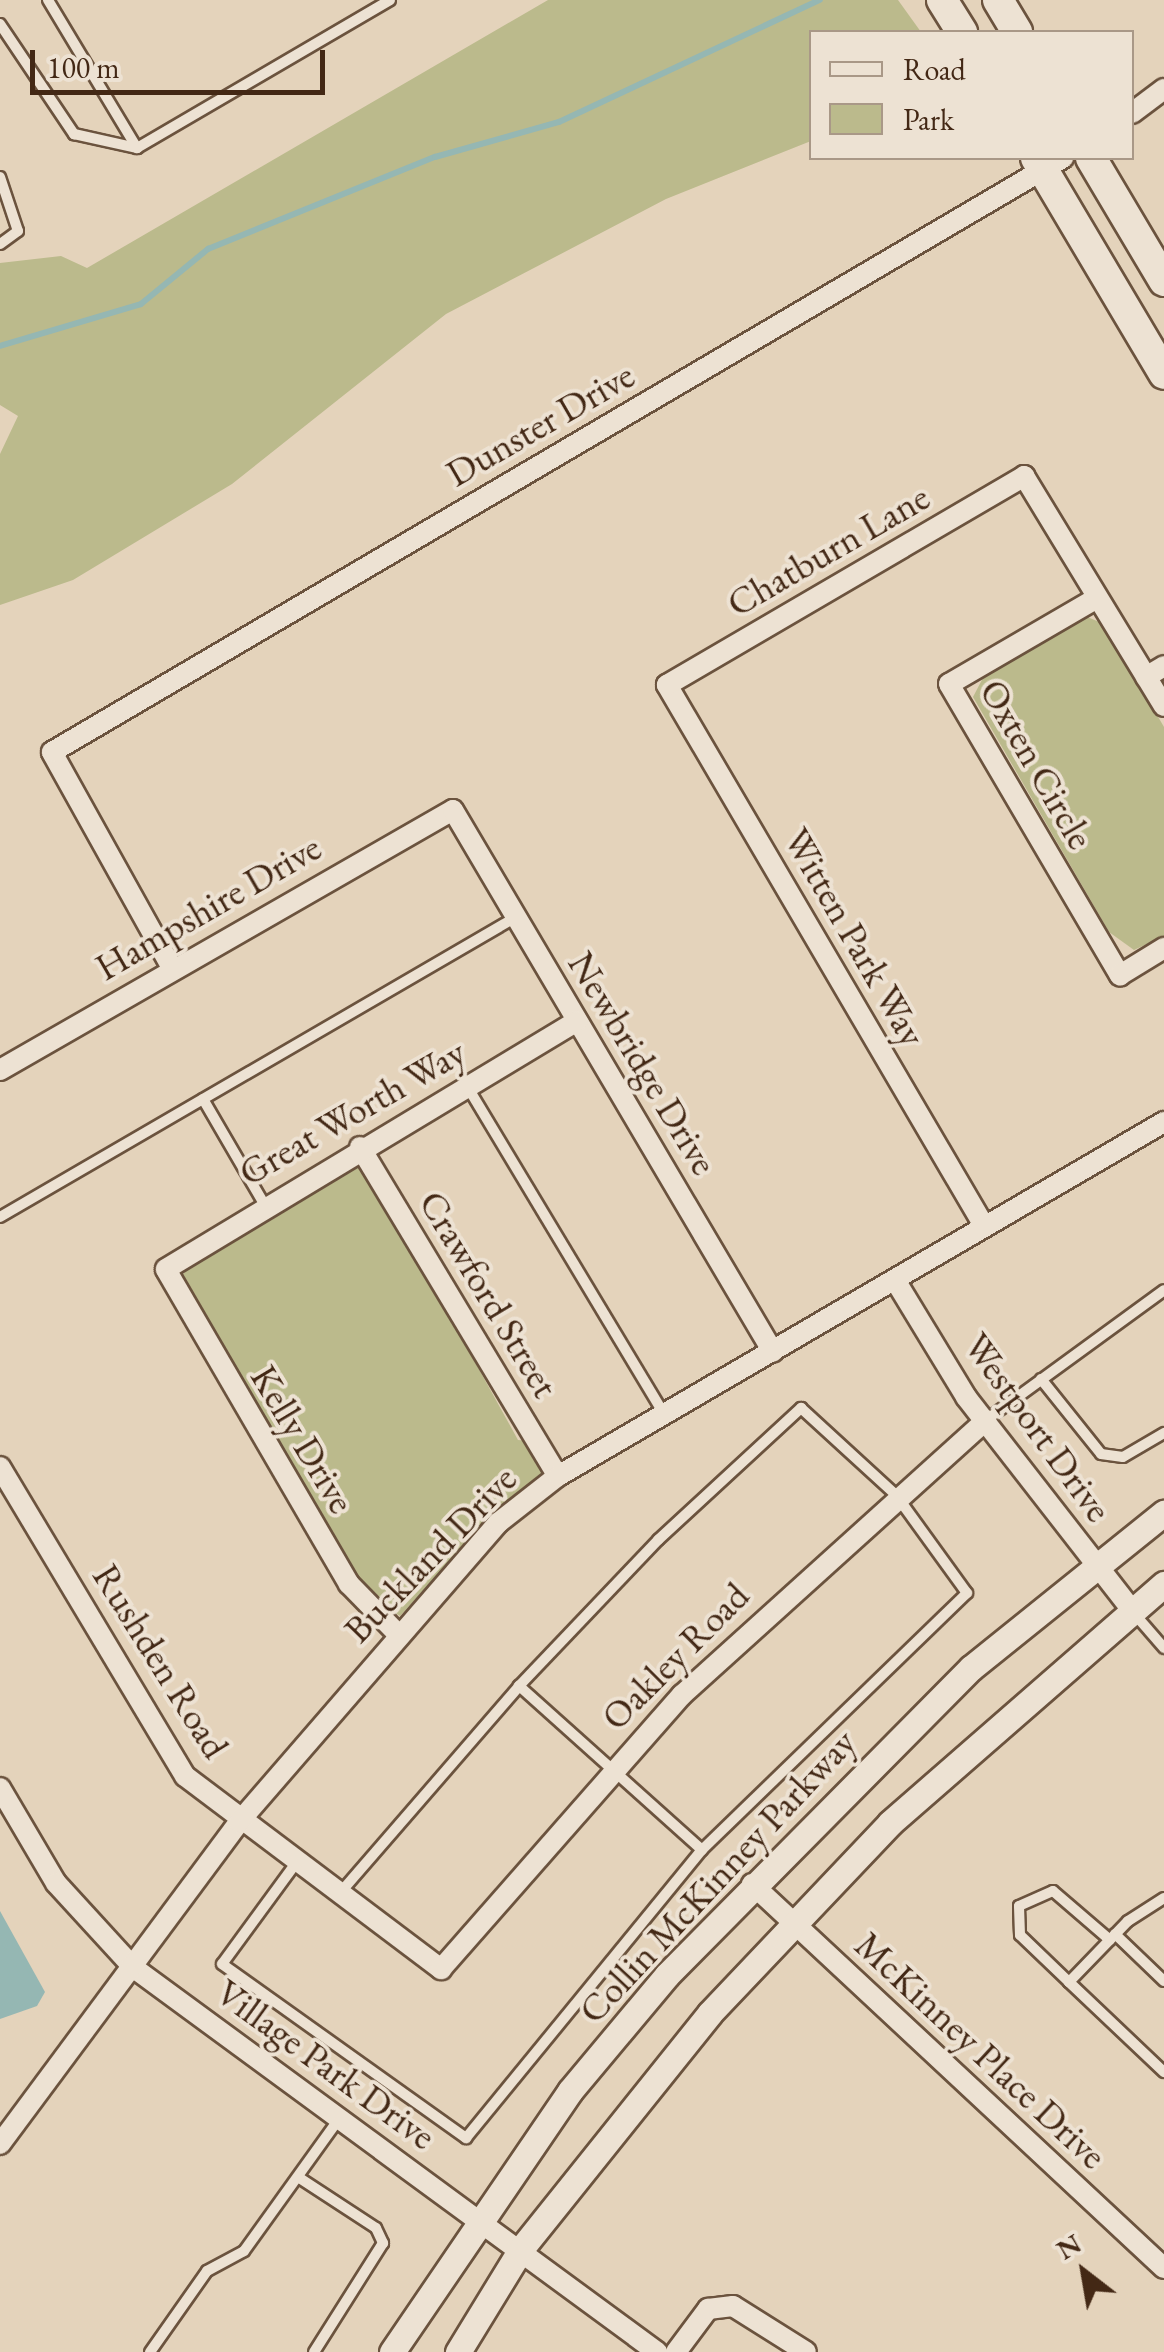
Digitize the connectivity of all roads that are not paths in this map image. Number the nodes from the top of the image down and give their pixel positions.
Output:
1 (48, 0) edge
2 (390, 0) edge
3 (942, 0) edge
4 (998, 0) edge
5 (0, 24) edge
6 (961, 30) edge
7 (1017, 30) edge
8 (1164, 89) edge
9 (1134, 111) edge
10 (137, 148) junction
11 (1093, 160) edge
12 (1048, 162) edge
13 (0, 177) edge
14 (0, 244) edge
15 (1164, 281) edge
16 (1164, 374) edge
17 (1097, 598) junction
18 (1155, 671) edge
19 (667, 685) joint
20 (1164, 706) edge
21 (453, 810) joint
22 (516, 917) junction
23 (1164, 948) edge
24 (172, 968) junction
25 (577, 1021) junction
26 (0, 1070) edge
27 (467, 1085) junction
28 (203, 1099) junction
29 (1164, 1122) edge
30 (360, 1147) junction
31 (264, 1204) junction
32 (0, 1217) edge
33 (983, 1224) junction
34 (166, 1269) joint
35 (895, 1280) junction
36 (1164, 1290) edge
37 (774, 1352) junction
38 (1041, 1379) junction
39 (664, 1415) junction
40 (986, 1420) junction
41 (1164, 1433) edge
42 (0, 1467) edge
43 (558, 1476) junction
44 (896, 1495) junction
45 (1164, 1513) edge
46 (1095, 1565) junction
47 (1164, 1584) edge
48 (1130, 1610) junction
49 (397, 1634) junction
50 (1164, 1648) edge
51 (520, 1686) junction
52 (613, 1766) junction
53 (0, 1788) edge
54 (239, 1822) junction
55 (702, 1850) junction
56 (296, 1863) junction
57 (752, 1884) junction
58 (338, 1894) junction
59 (1164, 1898) edge
60 (793, 1923) junction
61 (1112, 1936) junction
62 (134, 1968) junction
63 (441, 1969) joint
64 (1164, 1981) edge
65 (1069, 1982) junction
66 (1164, 2072) edge
67 (340, 2118) junction
68 (0, 2144) edge
69 (298, 2177) junction
70 (478, 2219) junction
71 (521, 2250) junction
72 (1164, 2268) edge
73 (150, 2352) edge
74 (314, 2352) edge
75 (392, 2352) edge
76 (458, 2352) edge
77 (657, 2352) edge
78 (676, 2352) edge
79 (806, 2352) edge

1 - 10 lane
2 - 10 lane
3 - 6 main road
4 - 7 main road
5 - 10 lane
8 - 9 street
11 - 15 main road
12 - 16 main road
12 - 24 street, Dunster Drive
13 - 14 lane
17 - 18 street
17 - 19 street, Chatburn Lane
17 - 23 street, Oxten Circle
18 - 20 street
19 - 33 street, Witten Park Way
21 - 22 street, Newbridge Drive
21 - 24 street, Hampshire Drive
22 - 25 street, Newbridge Drive
22 - 28 lane
24 - 26 street, Hampshire Drive
25 - 27 street, Great Worth Way
25 - 37 street, Newbridge Drive
27 - 30 street, Great Worth Way
27 - 39 lane
28 - 31 lane
28 - 32 lane
29 - 33 street, Buckland Drive
30 - 31 street, Great Worth Way
30 - 43 street, Crawford Street
31 - 34 street, Great Worth Way
33 - 35 street, Buckland Drive
34 - 49 street, Kelly Drive
35 - 37 street, Buckland Drive
35 - 40 street, Westport Drive
36 - 38 lane
37 - 39 street, Buckland Drive
38 - 40 lane
38 - 41 lane
39 - 43 street, Buckland Drive
40 - 44 street, Oakley Road
40 - 46 street, Westport Drive
42 - 54 street, Rushden Road
43 - 49 street, Buckland Drive
44 - 51 lane
44 - 52 street, Oakley Road
44 - 55 lane
45 - 46 street, Collin McKinney Parkway
46 - 48 street, Westport Drive
46 - 57 street, Collin McKinney Parkway
47 - 48 street
48 - 50 lane
48 - 60 street
49 - 54 street, Buckland Drive
51 - 52 lane
51 - 58 lane
52 - 55 lane
52 - 63 street, Oakley Road
53 - 62 street, Village Park Drive
54 - 56 street, Rushden Road
54 - 62 street, Buckland Drive
55 - 56 lane
56 - 58 street, Rushden Road
57 - 60 street, McKinney Place Drive
57 - 70 street, Collin McKinney Parkway
58 - 63 street, Rushden Road
59 - 61 lane
60 - 71 street
60 - 72 street, McKinney Place Drive
61 - 64 lane
61 - 65 lane
61 - 65 lane
62 - 67 street, Village Park Drive
62 - 68 street, Buckland Drive
65 - 66 lane
67 - 69 lane
67 - 70 street, Village Park Drive
69 - 73 lane
69 - 74 lane
70 - 71 street, Village Park Drive
70 - 75 street, Collin McKinney Parkway
71 - 76 street
71 - 77 street, Village Park Drive
78 - 79 street

